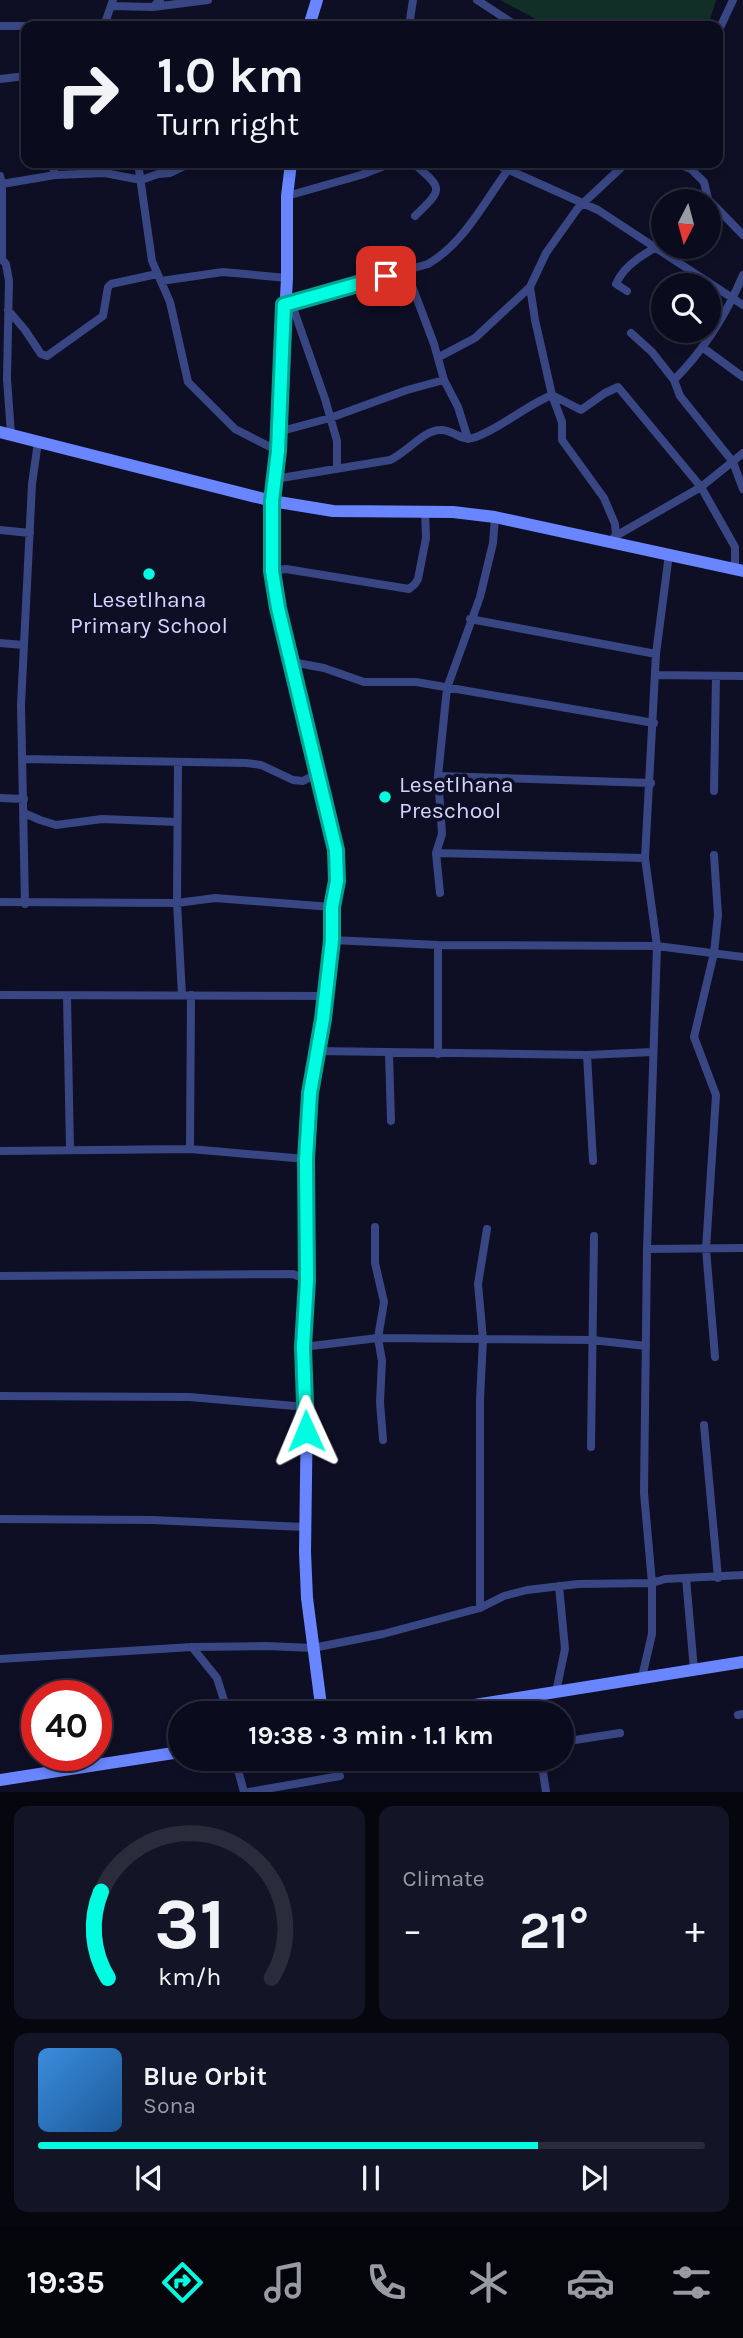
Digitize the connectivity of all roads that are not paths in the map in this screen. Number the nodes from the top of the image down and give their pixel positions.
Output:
1 (160, 0) edge
2 (208, 0) edge
3 (317, 0) edge
4 (413, 0) edge
5 (477, 0) edge
6 (733, 0) edge
7 (112, 3) edge
8 (153, 7) junction
9 (106, 21) edge
10 (311, 21) edge
11 (410, 21) edge
12 (507, 21) edge
13 (723, 21) edge
14 (0, 26) edge
15 (21, 26) edge
16 (21, 77) edge
17 (0, 79) edge
18 (53, 168) edge
19 (139, 168) edge
20 (180, 168) edge
21 (290, 168) edge
22 (378, 168) edge
23 (419, 168) edge
24 (502, 168) edge
25 (621, 168) edge
26 (688, 168) edge
27 (507, 171) junction
28 (55, 175) junction
29 (1, 180) edge
30 (141, 180) junction
31 (287, 196) junction
32 (582, 205) junction
33 (415, 216) dead end
34 (743, 235) edge
35 (651, 245) edge
36 (651, 250) edge
37 (1, 258) edge
38 (672, 259) edge
39 (406, 270) junction
40 (743, 275) edge
41 (159, 278) junction
42 (287, 278) junction
43 (530, 287) junction
44 (627, 291) dead end
45 (733, 299) junction
46 (287, 303) junction
47 (743, 305) edge
48 (8, 310) junction
49 (631, 333) dead end
50 (702, 347) junction
51 (439, 357) junction
52 (743, 377) edge
53 (444, 380) junction
54 (674, 380) junction
55 (552, 395) junction
56 (330, 418) junction
57 (278, 432) junction
58 (6, 433) edge
59 (468, 439) junction
60 (38, 442) junction
61 (278, 451) junction
62 (743, 453) edge
63 (733, 462) junction
64 (337, 469) junction
65 (275, 479) junction
66 (701, 487) junction
67 (743, 489) edge
68 (272, 501) junction
69 (425, 511) junction
70 (495, 517) junction
71 (0, 530) edge
72 (30, 533) junction
73 (611, 538) junction
74 (669, 554) junction
75 (272, 571) junction
76 (739, 571) edge
77 (470, 619) junction
78 (0, 643) edge
79 (23, 645) junction
80 (656, 654) junction
81 (292, 662) junction
82 (655, 675) junction
83 (716, 676) junction
84 (743, 676) edge
85 (447, 688) junction
86 (654, 723) junction
87 (22, 759) junction
88 (178, 763) junction
89 (318, 773) junction
90 (438, 776) junction
91 (651, 783) junction
92 (714, 791) dead end
93 (0, 797) edge
94 (24, 799) junction
95 (24, 813) junction
96 (177, 822) junction
97 (436, 853) junction
98 (714, 855) dead end
99 (645, 858) junction
100 (440, 893) dead end
101 (0, 902) edge
102 (177, 903) junction
103 (25, 904) junction
104 (332, 907) junction
105 (332, 940) junction
106 (438, 945) junction
107 (657, 946) junction
108 (713, 953) junction
109 (743, 957) edge
110 (0, 995) edge
111 (187, 995) junction
112 (67, 996) junction
113 (325, 996) junction
114 (317, 1051) junction
115 (653, 1052) junction
116 (389, 1053) junction
117 (438, 1054) junction
118 (587, 1055) junction
119 (391, 1121) dead end
120 (70, 1149) junction
121 (190, 1149) junction
122 (0, 1151) edge
123 (306, 1159) junction
124 (593, 1161) dead end
125 (375, 1227) dead end
126 (487, 1229) dead end
127 (594, 1237) dead end
128 (743, 1248) edge
129 (647, 1249) junction
130 (706, 1249) junction
131 (0, 1276) edge
132 (307, 1280) junction
133 (378, 1338) junction
134 (483, 1339) junction
135 (592, 1340) junction
136 (646, 1346) junction
137 (303, 1347) junction
138 (715, 1357) dead end
139 (0, 1396) edge
140 (307, 1407) junction
141 (704, 1425) dead end
142 (383, 1440) dead end
143 (592, 1447) dead end
144 (0, 1519) edge
145 (305, 1527) junction
146 (743, 1575) edge
147 (687, 1578) junction
148 (718, 1578) junction
149 (652, 1583) junction
150 (559, 1586) junction
151 (480, 1608) junction
152 (192, 1647) junction
153 (313, 1648) junction
154 (0, 1659) edge
155 (743, 1662) edge
156 (694, 1670) junction
157 (642, 1677) junction
158 (556, 1692) junction
159 (522, 1697) junction
160 (224, 1701) edge
161 (320, 1701) edge
162 (498, 1701) edge
163 (524, 1701) edge
164 (620, 1733) dead end
165 (574, 1740) edge
166 (168, 1754) edge
167 (238, 1771) edge
168 (543, 1771) edge
169 (340, 1776) dead end
170 (0, 1780) edge
171 (244, 1792) edge
172 (249, 1792) edge
173 (546, 1792) edge

1 - 8 street
2 - 8 street
3 - 10 street
4 - 11 street
5 - 12 street
6 - 13 street
7 - 8 street
7 - 9 street
14 - 15 street
16 - 17 street
18 - 28 street
19 - 30 street
20 - 30 street
21 - 31 street
22 - 31 street
23 - 33 street
24 - 27 street
25 - 32 street
26 - 34 street
27 - 32 street
27 - 39 street
28 - 29 street
28 - 30 street
29 - 37 street
30 - 41 street
31 - 42 street
32 - 35 street
32 - 43 street
36 - 44 street
37 - 48 street
38 - 45 street
39 - 46 street
39 - 51 street
40 - 45 street
41 - 42 street
41 - 48 street
41 - 61 street
42 - 46 street
43 - 51 street
43 - 55 street
45 - 47 street
45 - 50 street
46 - 56 street
46 - 57 street
48 - 58 street
49 - 54 street
50 - 52 street
50 - 54 street
51 - 53 street
53 - 56 street
53 - 59 street
54 - 63 street
55 - 59 street
55 - 66 street
55 - 73 street
56 - 57 street
56 - 64 street
57 - 61 street
58 - 60 street
59 - 64 street
60 - 68 street
60 - 72 street
61 - 65 street
62 - 63 street
63 - 66 street
63 - 67 street
64 - 65 street
65 - 68 street
66 - 73 street
66 - 76 street
68 - 69 street
68 - 75 street
69 - 70 street
69 - 75 street
70 - 73 street
70 - 77 street
71 - 72 street
72 - 79 street
73 - 74 street
74 - 76 street
74 - 80 street
75 - 81 street
77 - 80 street
77 - 85 street
78 - 79 street
79 - 87 street
80 - 82 street
81 - 85 street
81 - 89 street
82 - 83 street
82 - 86 street
83 - 84 street
83 - 92 street
85 - 86 street
85 - 90 street
86 - 91 street
87 - 88 street
87 - 94 street
88 - 89 street
88 - 96 street
89 - 104 street
90 - 91 street
90 - 97 street
91 - 99 street
93 - 94 street
94 - 95 street
95 - 96 street
95 - 103 street
96 - 102 street
97 - 99 street
97 - 100 street
98 - 108 street
99 - 107 street
101 - 103 street
102 - 103 street
102 - 104 street
102 - 111 street
104 - 105 street
105 - 106 street
105 - 113 street
106 - 107 street
106 - 117 street
107 - 108 street
107 - 115 street
108 - 109 street
108 - 130 street
110 - 112 street
111 - 112 street
111 - 113 street
111 - 121 street
112 - 120 street
113 - 114 street
114 - 116 street
114 - 123 street
115 - 118 street
115 - 129 street
116 - 117 street
116 - 119 street
117 - 118 street
118 - 124 street
120 - 121 street
120 - 122 street
121 - 123 street
123 - 132 street
125 - 133 street
126 - 134 street
127 - 135 street
128 - 130 street
129 - 130 street
129 - 136 street
130 - 138 street
131 - 132 street
132 - 137 street
133 - 134 street
133 - 137 street
133 - 142 street
134 - 135 street
134 - 151 street
135 - 136 street
135 - 143 street
136 - 149 street
137 - 140 street
139 - 140 street
140 - 145 street
141 - 148 street
144 - 145 street
145 - 153 street
146 - 148 street
147 - 148 street
147 - 149 street
147 - 156 street
149 - 150 street
149 - 157 street
150 - 151 street
150 - 158 street
151 - 153 street
152 - 153 street
152 - 154 street
152 - 160 street
153 - 161 street
155 - 156 street
156 - 157 street
157 - 158 street
158 - 159 street
159 - 162 street
159 - 163 street
164 - 165 street
166 - 170 street
167 - 171 street
168 - 173 street
169 - 172 street

